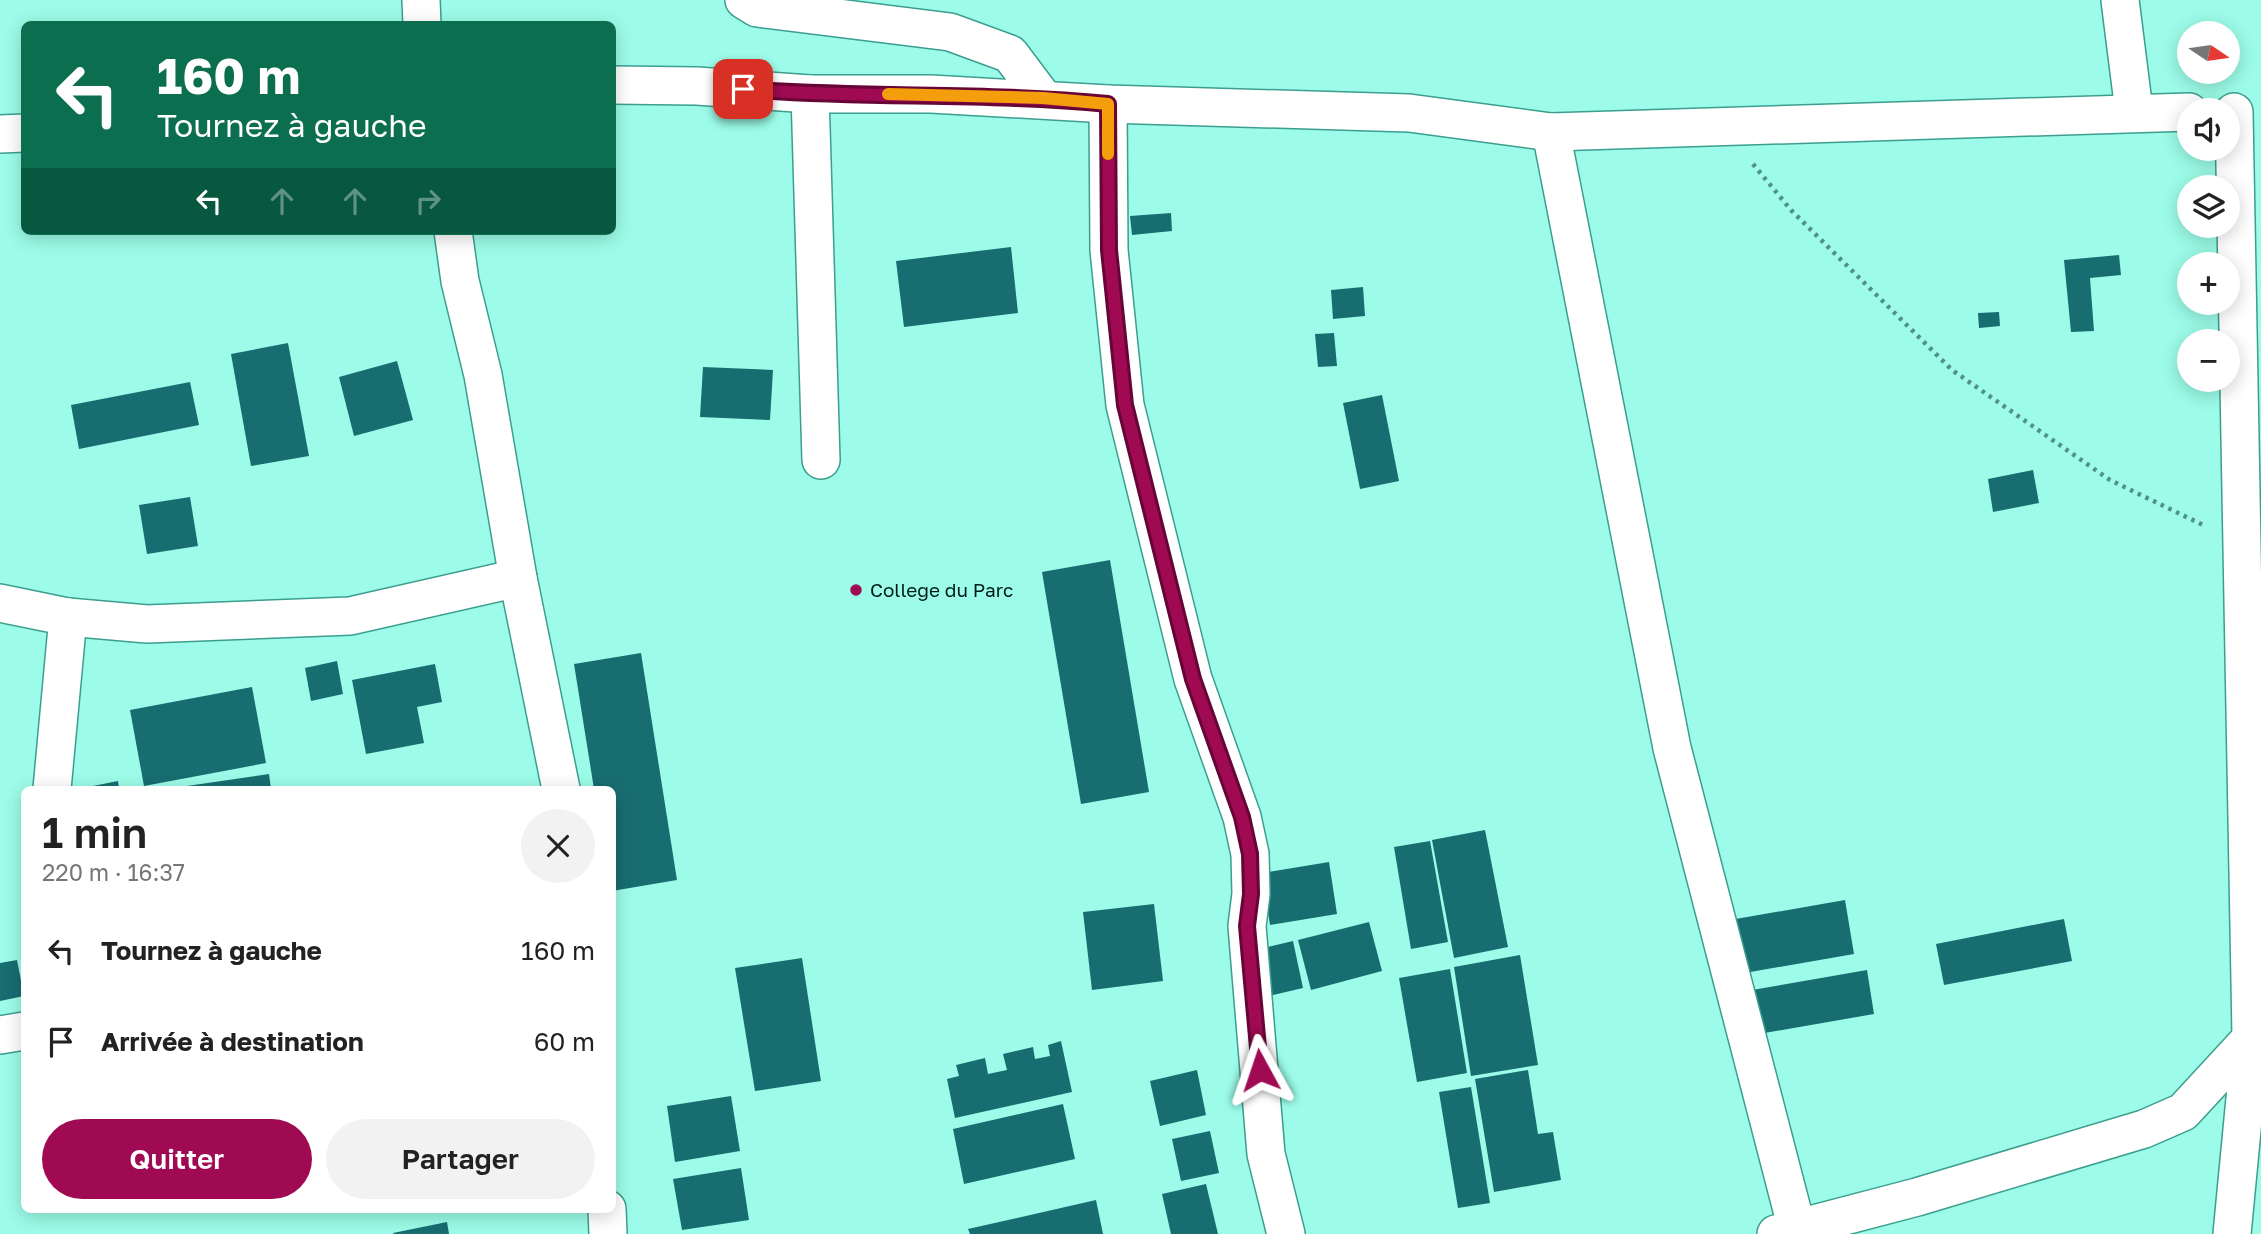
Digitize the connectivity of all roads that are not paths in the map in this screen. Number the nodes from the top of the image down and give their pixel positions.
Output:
1 (421, 0) edge
2 (744, 0) edge
3 (2120, 0) edge
4 (422, 21) edge
5 (616, 85) edge
6 (810, 94) junction
7 (1043, 98) junction
8 (1108, 104) junction
9 (2134, 111) junction
10 (2177, 112) edge
11 (2241, 112) edge
12 (1551, 132) junction
13 (21, 133) edge
14 (0, 134) edge
15 (454, 235) edge
16 (821, 460) dead end
17 (518, 578) junction
18 (0, 603) edge
19 (68, 617) junction
20 (52, 786) edge
21 (560, 786) edge
22 (21, 1032) edge
23 (2256, 1033) edge
24 (0, 1035) edge
25 (607, 1213) edge
26 (1787, 1231) edge
27 (608, 1234) edge
28 (1286, 1234) edge
29 (2232, 1234) edge

1 - 4 street
2 - 7 street
3 - 9 street
5 - 6 street
6 - 7 street
6 - 16 street
7 - 8 street
8 - 12 street
8 - 28 street
9 - 10 street
9 - 12 street
11 - 23 street
12 - 26 street
13 - 14 street
15 - 17 street
17 - 19 street
17 - 21 street
18 - 19 street
19 - 20 street
22 - 24 street
23 - 26 street
23 - 29 street
25 - 27 street

